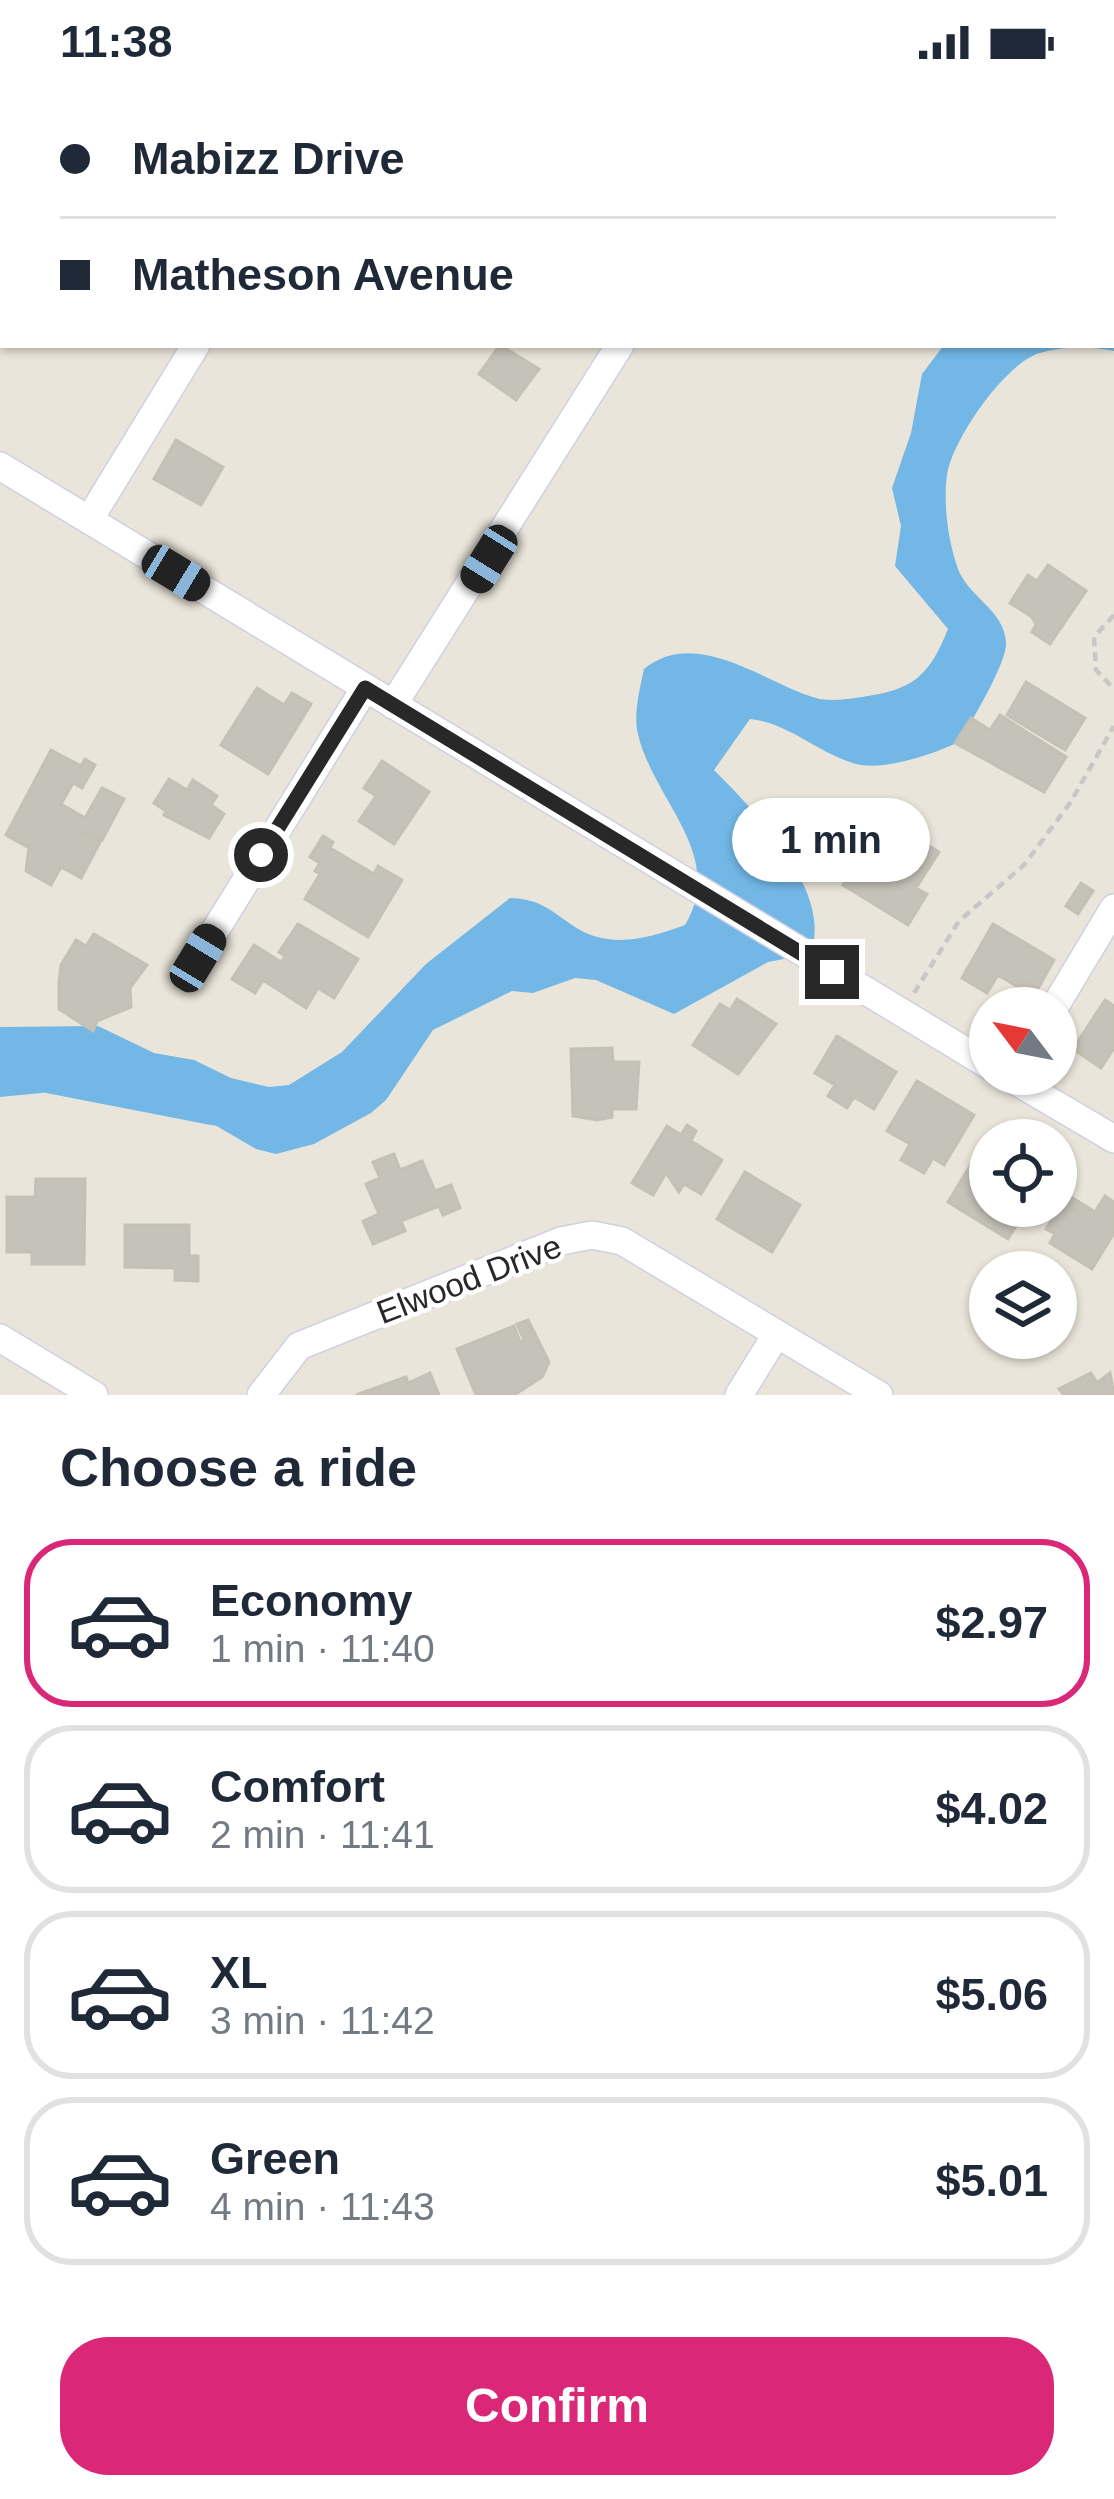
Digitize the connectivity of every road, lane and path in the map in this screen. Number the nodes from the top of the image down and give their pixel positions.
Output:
1 (194, 348) edge
2 (618, 348) edge
3 (0, 466) edge
4 (89, 520) junction
5 (1114, 615) edge
6 (365, 688) junction
7 (1114, 688) edge
8 (393, 705) junction
9 (1114, 726) edge
10 (1114, 908) edge
11 (198, 958) dead end
12 (1067, 987) edge
13 (901, 1013) junction
14 (969, 1052) edge
15 (1041, 1095) edge
16 (1114, 1139) edge
17 (776, 1335) junction
18 (0, 1339) edge
19 (94, 1395) edge
20 (261, 1395) edge
21 (740, 1395) edge
22 (879, 1395) edge

1 - 4 street
2 - 8 street
3 - 4 street
4 - 6 street
5 - 7 path
6 - 8 street
6 - 11 street
8 - 13 street
9 - 13 path
10 - 12 street
13 - 14 street
15 - 16 street
17 - 20 street, Elwood Drive
17 - 21 street
17 - 22 street, Elwood Drive
18 - 19 street

